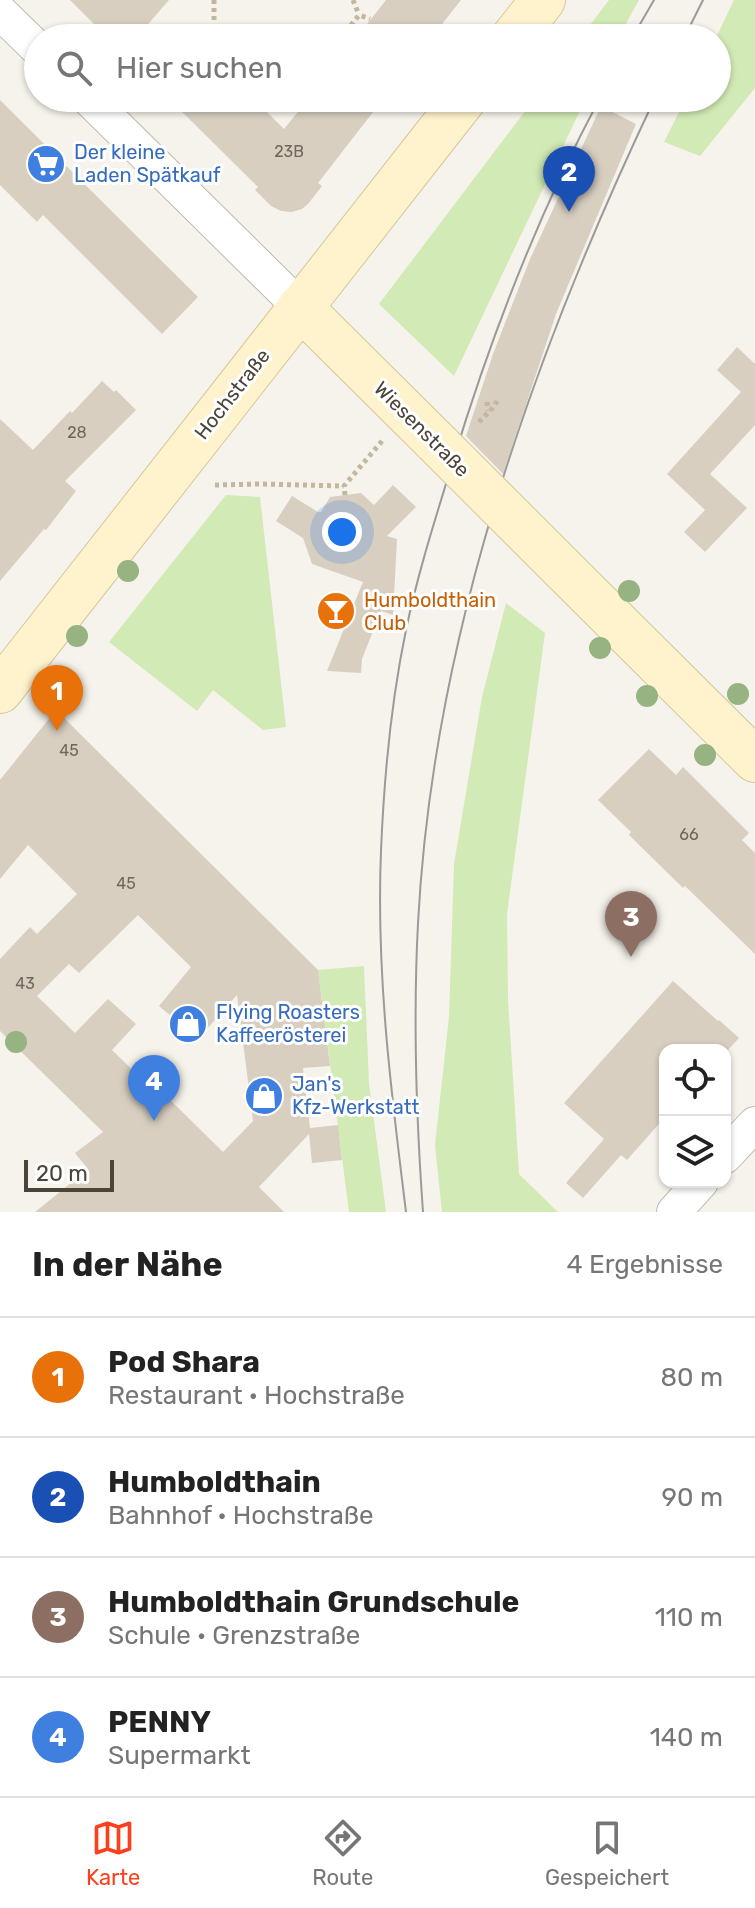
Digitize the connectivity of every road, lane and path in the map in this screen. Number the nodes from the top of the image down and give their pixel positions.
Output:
1 (214, 0) edge
2 (353, 0) edge
3 (543, 0) edge
4 (0, 12) edge
5 (359, 15) junction
6 (370, 19) dead end
7 (214, 24) edge
8 (352, 24) edge
9 (524, 24) edge
10 (24, 35) edge
11 (102, 112) edge
12 (454, 112) edge
13 (300, 307) junction
14 (498, 398) dead end
15 (487, 402) dead end
16 (488, 411) junction
17 (479, 422) dead end
18 (382, 441) dead end
19 (215, 485) dead end
20 (344, 486) junction
21 (345, 495) dead end
22 (0, 691) edge
23 (755, 760) edge
24 (755, 1124) edge
25 (731, 1150) edge
26 (696, 1188) edge
27 (674, 1212) edge

1 - 7 path
2 - 5 path
3 - 9 street
4 - 10 street
5 - 6 path
5 - 8 path
11 - 13 street, Wiesenstraße
12 - 13 street, Hochstraße
13 - 22 street, Hochstraße
13 - 23 street, Wiesenstraße, bridge
14 - 16 path
15 - 16 path
16 - 17 path
18 - 20 path
19 - 20 path
20 - 21 path
24 - 25 street
26 - 27 street

